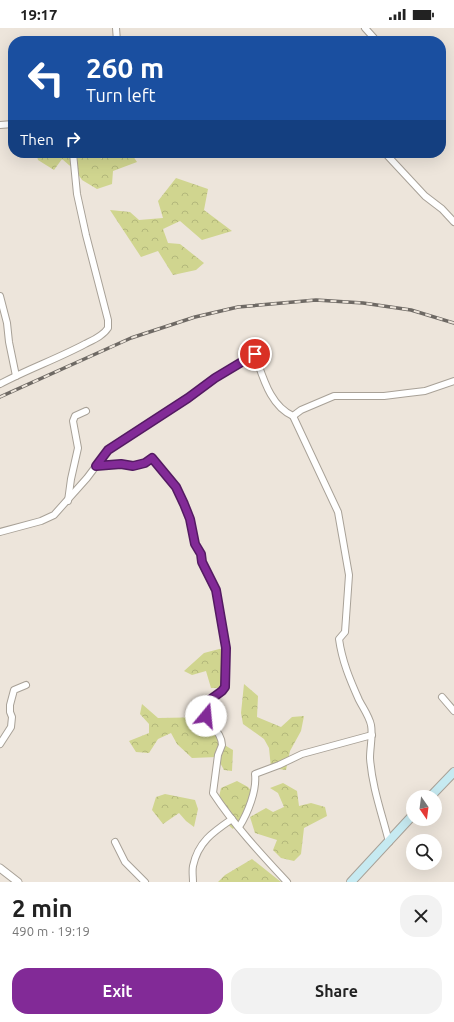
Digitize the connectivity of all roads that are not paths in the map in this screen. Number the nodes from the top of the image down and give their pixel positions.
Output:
1 (364, 28) edge
2 (372, 36) edge
3 (73, 158) edge
4 (390, 158) edge
5 (454, 222) edge
6 (0, 296) edge
7 (16, 376) junction
8 (454, 381) edge
9 (0, 384) edge
10 (86, 411) dead end
11 (293, 416) junction
12 (96, 466) junction
13 (68, 501) junction
14 (0, 532) edge
15 (26, 685) dead end
16 (442, 697) dead end
17 (454, 711) edge
18 (372, 735) junction
19 (0, 744) edge
20 (454, 772) edge
21 (437, 790) edge
22 (232, 819) junction
23 (406, 823) edge
24 (239, 826) junction
25 (115, 842) dead end
26 (389, 842) junction
27 (0, 868) edge
28 (18, 882) edge
29 (145, 882) edge
30 (193, 882) edge
31 (287, 882) edge
32 (350, 882) edge

1 - 2 street
3 - 7 street
4 - 5 street
6 - 7 street
7 - 9 street
8 - 11 street
10 - 13 street
11 - 12 street
11 - 18 street
12 - 13 street
12 - 22 street
13 - 14 street
15 - 19 street
16 - 17 street
18 - 24 street
18 - 26 street
20 - 21 main road
22 - 24 street
22 - 30 street
23 - 26 main road
24 - 31 street
25 - 29 street
26 - 32 main road
27 - 28 street

